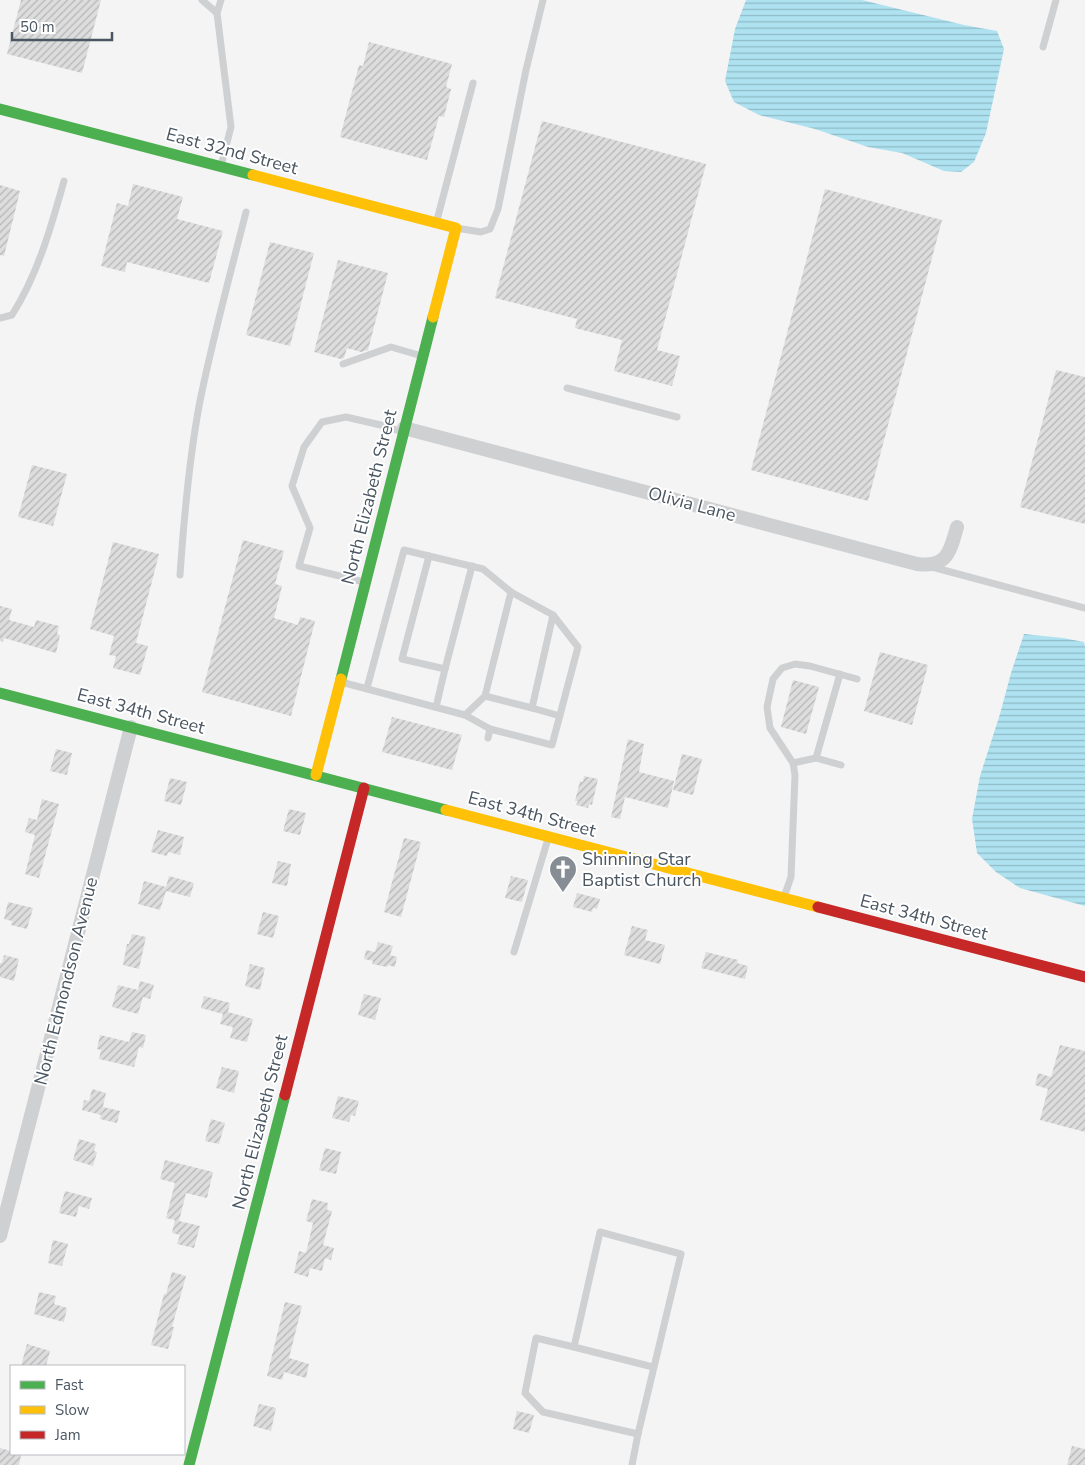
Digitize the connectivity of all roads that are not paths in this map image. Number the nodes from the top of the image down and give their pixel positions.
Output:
1 (202, 0) edge
2 (221, 0) edge
3 (543, 0) edge
4 (1056, 0) edge
5 (217, 13) junction
6 (1043, 47) dead end
7 (474, 83) dead end
8 (0, 109) edge
9 (221, 167) junction
10 (64, 181) dead end
11 (246, 212) dead end
12 (436, 223) junction
13 (456, 228) junction
14 (0, 318) edge
15 (422, 356) junction
16 (343, 364) dead end
17 (567, 388) dead end
18 (677, 416) dead end
19 (404, 430) junction
20 (957, 527) dead end
21 (429, 556) junction
22 (472, 566) junction
23 (926, 566) junction
24 (180, 575) dead end
25 (365, 582) junction
26 (511, 592) junction
27 (1085, 608) edge
28 (552, 615) junction
29 (445, 669) junction
30 (840, 674) junction
31 (857, 679) dead end
32 (340, 681) junction
33 (367, 688) junction
34 (0, 693) edge
35 (485, 696) junction
36 (436, 707) junction
37 (532, 708) junction
38 (465, 715) junction
39 (560, 716) junction
40 (131, 727) junction
41 (490, 729) junction
42 (488, 738) dead end
43 (816, 758) junction
44 (793, 763) junction
45 (841, 765) dead end
46 (316, 775) junction
47 (364, 788) junction
48 (548, 836) junction
49 (784, 898) junction
50 (514, 952) dead end
51 (1085, 977) edge
52 (0, 1236) edge
53 (574, 1347) junction
54 (653, 1367) junction
55 (638, 1434) junction
56 (189, 1465) edge
57 (632, 1465) edge

1 - 5 lane
2 - 5 lane
3 - 13 lane
4 - 6 lane
5 - 9 lane
7 - 12 lane
8 - 9 street, East 32nd Street
9 - 12 street, East 32nd Street
10 - 14 lane
11 - 24 lane
12 - 13 street, East 32nd Street
13 - 15 street, North Elizabeth Street
15 - 16 lane
15 - 19 street, North Elizabeth Street
17 - 18 lane
19 - 23 street, Olivia Lane
19 - 25 street, North Elizabeth Street
19 - 25 lane
20 - 23 street
21 - 22 lane
21 - 29 lane
21 - 33 lane
22 - 26 lane
22 - 29 lane
23 - 27 lane
25 - 32 street, North Elizabeth Street
26 - 28 lane
26 - 35 lane
28 - 37 lane
28 - 39 lane
29 - 36 lane
30 - 31 lane
30 - 43 lane
30 - 44 lane
32 - 33 lane
32 - 46 street, North Elizabeth Street
33 - 36 lane
34 - 40 street, East 34th Street
35 - 37 lane
35 - 38 lane
36 - 38 lane
37 - 39 lane
38 - 41 lane
39 - 41 lane
40 - 46 street, East 34th Street
40 - 52 street, North Edmondson Avenue
41 - 42 lane
43 - 44 lane
43 - 45 lane
44 - 49 lane
46 - 47 street, East 34th Street
47 - 48 street, East 34th Street
47 - 56 street, North Elizabeth Street
48 - 49 street, East 34th Street
48 - 50 lane
49 - 51 street, East 34th Street
53 - 54 lane
53 - 54 lane
53 - 55 lane
54 - 55 lane
55 - 57 lane

